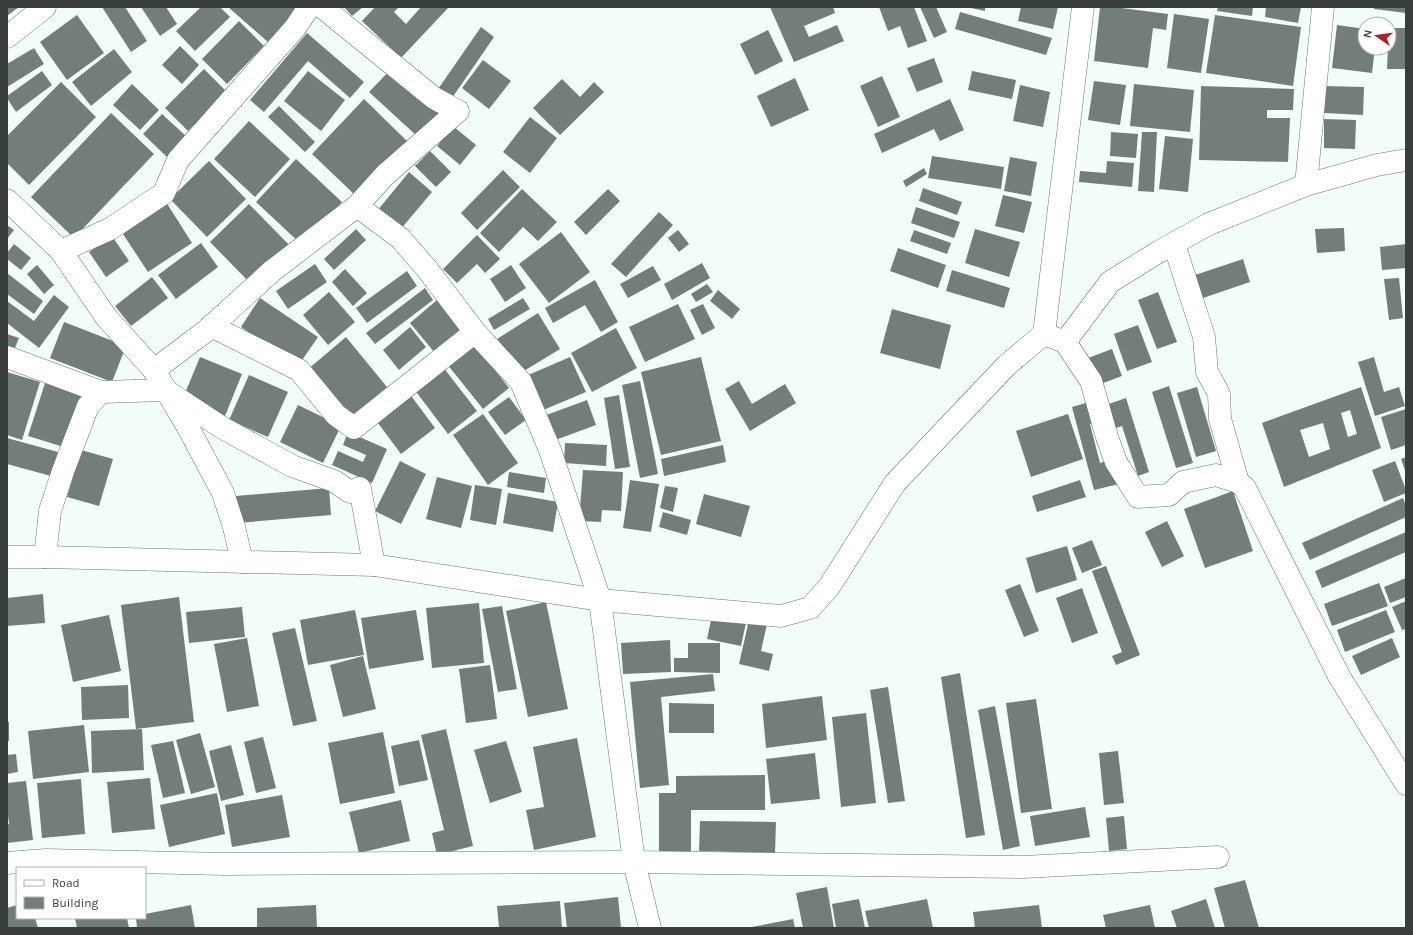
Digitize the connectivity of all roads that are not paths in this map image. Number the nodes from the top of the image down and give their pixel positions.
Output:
1 (45, 7) edge
2 (309, 7) edge
3 (322, 7) edge
4 (1083, 7) edge
5 (1323, 7) edge
6 (7, 37) edge
7 (1406, 160) edge
8 (1306, 185) junction
9 (7, 200) edge
10 (357, 206) junction
11 (1174, 244) junction
12 (61, 251) junction
13 (212, 326) junction
14 (475, 332) junction
15 (1044, 334) junction
16 (1065, 342) junction
17 (7, 357) edge
18 (154, 370) junction
19 (165, 390) junction
20 (101, 392) junction
21 (1238, 482) junction
22 (7, 557) edge
23 (45, 557) junction
24 (242, 562) junction
25 (374, 565) junction
26 (600, 600) junction
27 (1406, 784) edge
28 (1218, 857) dead end
29 (634, 862) junction
30 (7, 863) edge
31 (650, 928) edge

1 - 6 street
2 - 12 street
3 - 10 street
4 - 15 street
5 - 8 street
7 - 8 street
8 - 11 street
9 - 12 street
10 - 13 street
10 - 14 street
11 - 16 street
11 - 21 street
12 - 18 street
13 - 14 street
13 - 18 street
14 - 26 street
15 - 16 street
15 - 26 street
16 - 21 street
17 - 20 street
18 - 19 street
19 - 20 street
19 - 24 street
19 - 25 street
20 - 23 street
21 - 27 street
22 - 23 street
23 - 24 street
24 - 25 street
25 - 26 street
26 - 29 street
28 - 29 street
29 - 30 street
29 - 31 street

